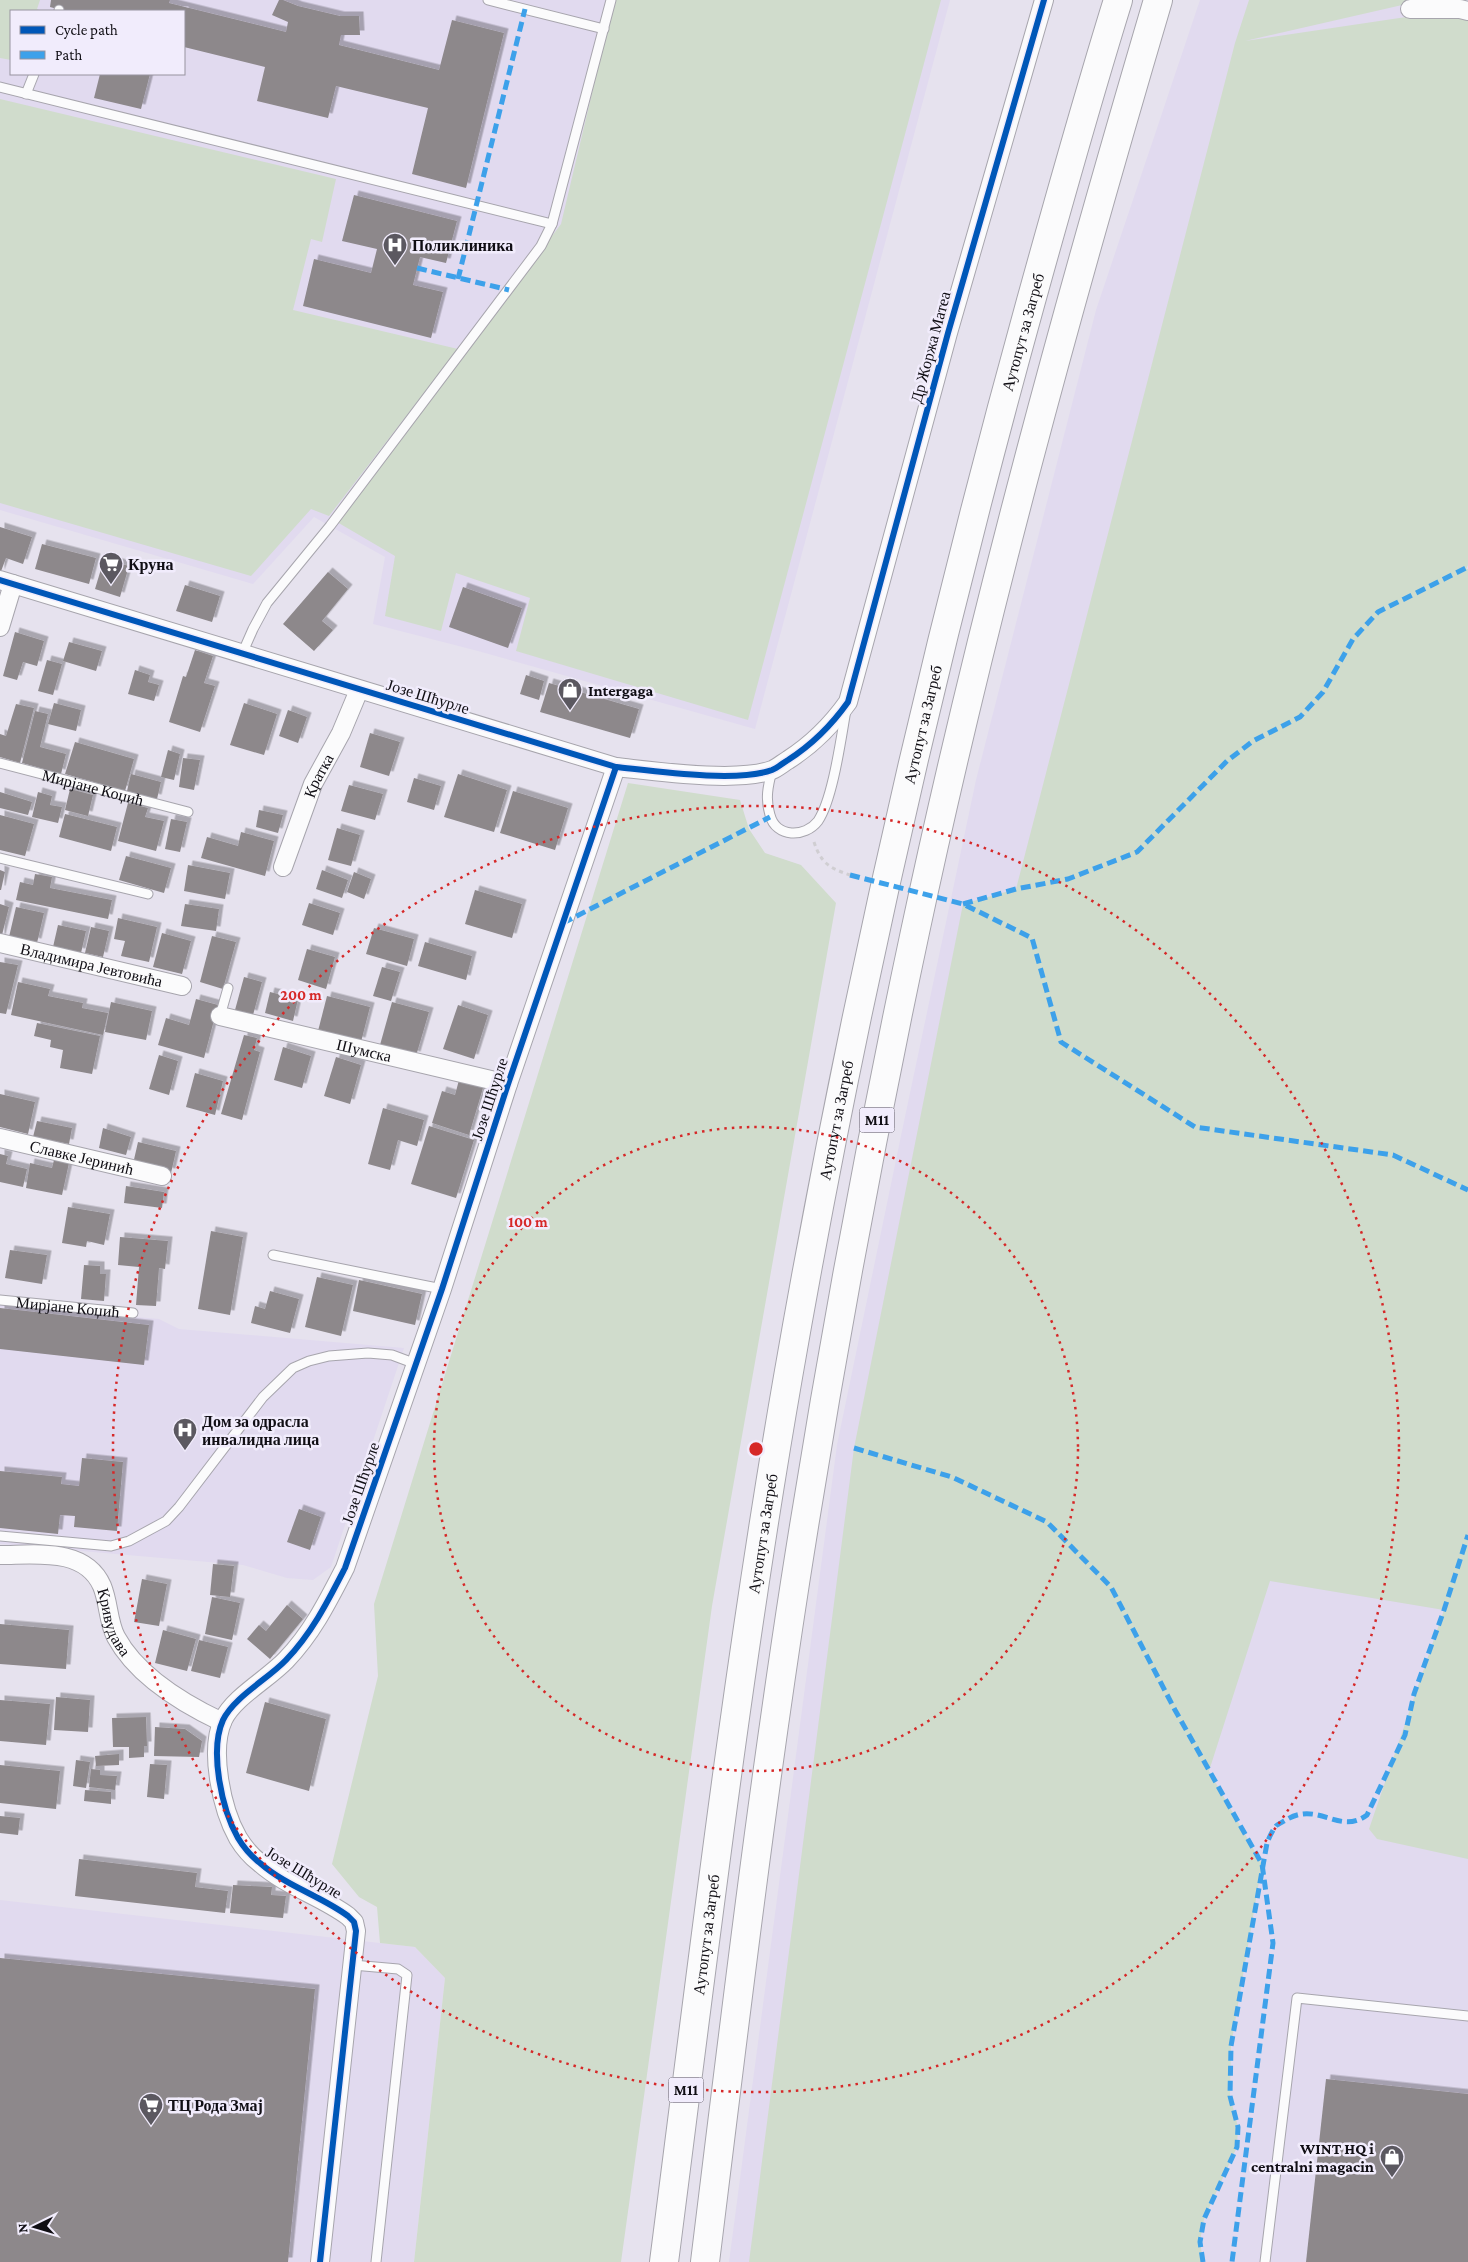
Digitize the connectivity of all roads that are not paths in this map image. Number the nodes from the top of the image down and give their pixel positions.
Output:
1 (488, 0) edge
2 (611, 0) edge
3 (1044, 0) edge
4 (1118, 0) edge
5 (1158, 0) edge
6 (1464, 6) edge
7 (1410, 9) dead end
8 (604, 29) junction
9 (34, 75) edge
10 (0, 87) edge
11 (26, 94) junction
12 (552, 224) junction
13 (6, 582) edge
14 (0, 627) edge
15 (242, 654) junction
16 (360, 690) junction
17 (848, 702) junction
18 (0, 763) edge
19 (616, 767) junction
20 (772, 770) junction
21 (188, 812) dead end
22 (0, 858) edge
23 (284, 867) dead end
24 (148, 894) dead end
25 (0, 943) edge
26 (182, 986) dead end
27 (228, 988) dead end
28 (220, 1016) joint
29 (508, 1084) junction
30 (0, 1138) edge
31 (162, 1176) dead end
32 (273, 1255) dead end
33 (442, 1289) junction
34 (0, 1300) edge
35 (133, 1313) dead end
36 (416, 1364) junction
37 (0, 1536) edge
38 (0, 1555) edge
39 (222, 1722) junction
40 (353, 1965) junction
41 (1468, 2016) edge
42 (320, 2262) edge
43 (376, 2262) edge
44 (664, 2262) edge
45 (705, 2262) edge
46 (1265, 2262) edge

1 - 8 lane
2 - 8 lane
3 - 17 street, Др Жоржа Матеа
4 - 44 highway, Аутопут за Загреб / M11
5 - 45 highway, M11
6 - 7 street
8 - 12 lane
9 - 11 lane
10 - 11 lane
11 - 12 lane
12 - 15 lane
13 - 14 street
13 - 15 street, Јозе Шћурле
15 - 16 street, Јозе Шћурле
16 - 19 street, Јозе Шћурле
16 - 23 street, Кратка
17 - 20 street
17 - 20 lane
18 - 21 lane, Мирјане Коџић
19 - 20 street
19 - 29 street, Јозе Шћурле
22 - 24 lane
25 - 26 street, Владимира Јевтовића
27 - 28 lane
28 - 29 street, Шумска
29 - 33 street, Јозе Шћурле
30 - 31 street, Славке Јеринић
32 - 33 lane
33 - 36 street, Јозе Шћурле
34 - 35 lane, Мирјане Коџић
36 - 37 lane
36 - 39 street, Јозе Шћурле
38 - 39 street, Кривудава
39 - 40 street, Јозе Шћурле
40 - 42 street
40 - 43 lane
41 - 46 lane

